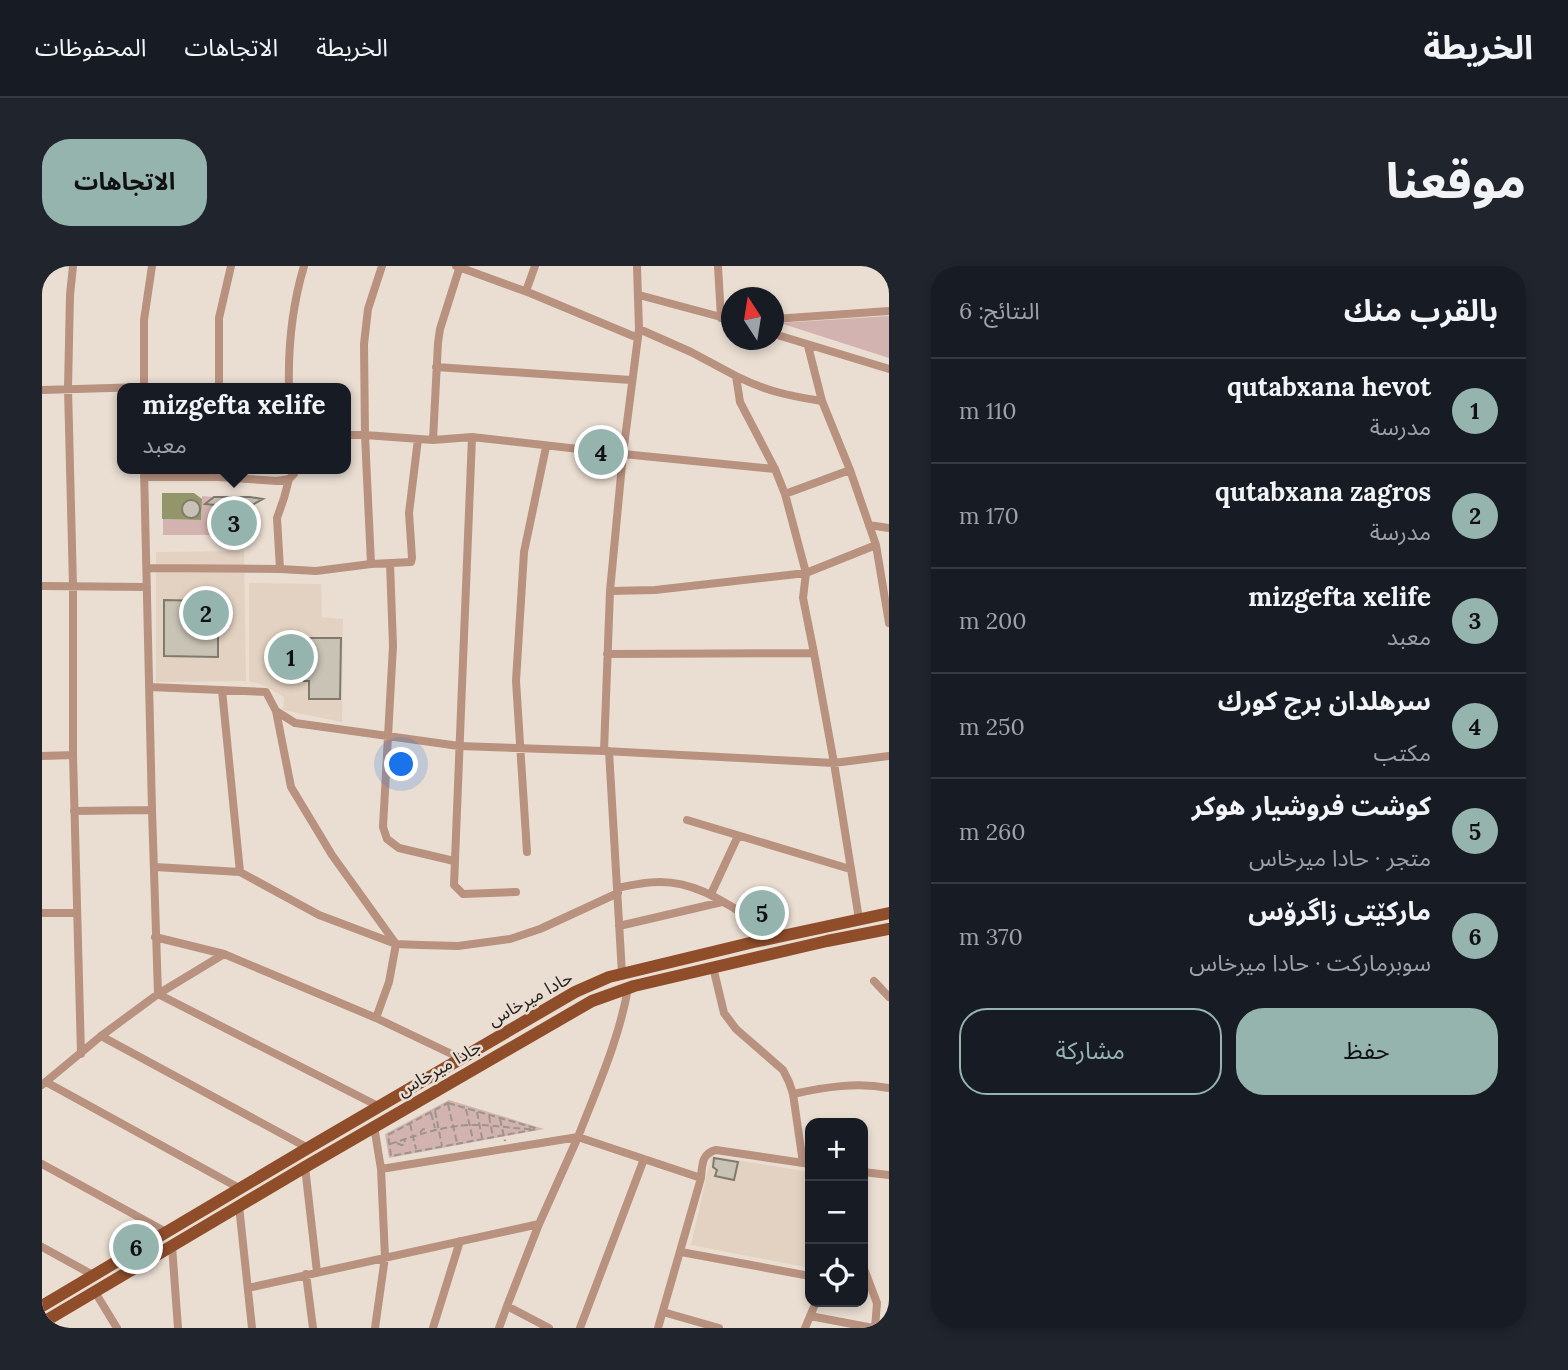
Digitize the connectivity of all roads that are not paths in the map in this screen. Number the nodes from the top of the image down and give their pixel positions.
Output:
1 (73, 266) edge
2 (152, 266) edge
3 (230, 266) edge
4 (304, 266) edge
5 (382, 266) edge
6 (459, 266) edge
7 (536, 266) edge
8 (637, 266) edge
9 (718, 266) edge
10 (526, 292) junction
11 (639, 295) junction
12 (889, 311) edge
13 (721, 318) joint
14 (784, 318) edge
15 (638, 333) junction
16 (784, 338) edge
17 (808, 346) junction
18 (436, 367) junction
19 (889, 369) edge
20 (736, 376) junction
21 (631, 380) junction
22 (144, 383) edge
23 (219, 383) edge
24 (289, 383) edge
25 (117, 387) edge
26 (68, 388) junction
27 (42, 390) edge
28 (822, 401) junction
29 (351, 435) edge
30 (365, 435) junction
31 (472, 437) junction
32 (418, 439) junction
33 (433, 440) junction
34 (546, 447) junction
35 (623, 454) junction
36 (775, 469) junction
37 (850, 470) junction
38 (144, 474) edge
39 (225, 474) edge
40 (293, 474) edge
41 (289, 479) junction
42 (785, 494) junction
43 (869, 524) junction
44 (889, 528) edge
45 (876, 545) junction
46 (390, 563) junction
47 (372, 564) junction
48 (147, 568) junction
49 (280, 569) junction
50 (806, 573) junction
51 (42, 586) edge
52 (73, 586) junction
53 (147, 587) junction
54 (610, 591) junction
55 (889, 623) edge
56 (814, 653) junction
57 (607, 654) junction
58 (149, 687) junction
59 (222, 690) junction
60 (276, 711) junction
61 (387, 735) junction
62 (459, 746) junction
63 (520, 749) junction
64 (607, 751) junction
65 (73, 755) junction
66 (42, 756) edge
67 (889, 756) edge
68 (834, 764) junction
69 (152, 810) junction
70 (74, 811) junction
71 (687, 820) dead end
72 (738, 836) junction
73 (527, 852) dead end
74 (454, 861) junction
75 (155, 867) junction
76 (850, 869) junction
77 (240, 872) junction
78 (617, 891) junction
79 (516, 892) dead end
80 (711, 894) junction
81 (722, 901) junction
82 (42, 913) edge
83 (77, 913) junction
84 (889, 913) edge
85 (859, 919) junction
86 (755, 921) dead end
87 (619, 926) junction
88 (889, 929) edge
89 (155, 937) junction
90 (396, 943) junction
91 (224, 954) junction
92 (713, 967) junction
93 (622, 974) junction
94 (874, 981) dead end
95 (628, 988) junction
96 (158, 994) junction
97 (889, 997) edge
98 (376, 1018) junction
99 (101, 1036) junction
100 (81, 1054) junction
101 (460, 1058) junction
102 (44, 1083) edge
103 (889, 1088) edge
104 (793, 1094) junction
105 (378, 1106) junction
106 (374, 1126) junction
107 (578, 1137) junction
108 (308, 1148) junction
109 (805, 1158) edge
110 (644, 1159) junction
111 (805, 1163) edge
112 (42, 1164) edge
113 (305, 1167) junction
114 (381, 1169) junction
115 (868, 1173) edge
116 (889, 1175) edge
117 (701, 1178) junction
118 (239, 1188) junction
119 (239, 1206) junction
120 (539, 1224) junction
121 (166, 1232) junction
122 (460, 1241) junction
123 (172, 1246) junction
124 (42, 1247) edge
125 (681, 1252) junction
126 (385, 1257) junction
127 (317, 1272) junction
128 (306, 1274) junction
129 (93, 1275) junction
130 (805, 1275) edge
131 (868, 1279) edge
132 (248, 1288) junction
133 (95, 1292) junction
134 (42, 1306) edge
135 (507, 1307) junction
136 (814, 1307) edge
137 (663, 1312) junction
138 (810, 1316) junction
139 (42, 1323) edge
140 (117, 1328) edge
141 (177, 1328) edge
142 (252, 1328) edge
143 (313, 1328) edge
144 (375, 1328) edge
145 (433, 1328) edge
146 (499, 1328) edge
147 (549, 1328) edge
148 (580, 1328) edge
149 (658, 1328) edge
150 (719, 1328) edge
151 (805, 1328) edge
152 (874, 1328) edge

1 - 26 street
2 - 22 street
3 - 23 street
4 - 24 street
5 - 30 street
6 - 10 street
6 - 18 street
7 - 10 street
8 - 11 street
9 - 13 street
10 - 15 street
11 - 13 street
11 - 15 street
12 - 14 street
15 - 20 street
15 - 21 street
16 - 17 street
17 - 19 street
17 - 28 street
18 - 21 street
18 - 33 street
20 - 28 street
20 - 36 street
21 - 35 street
25 - 26 street
26 - 27 street
26 - 52 street
28 - 37 street
29 - 30 street
30 - 32 street
30 - 47 street
31 - 33 street
31 - 34 street
31 - 62 street
32 - 33 street
32 - 46 street
34 - 35 street
34 - 63 street
35 - 36 street
35 - 54 street
36 - 42 street
37 - 42 street
37 - 43 street
38 - 48 street
39 - 41 street
40 - 41 street
41 - 49 street
42 - 50 street
43 - 44 street
43 - 45 street
45 - 50 street
45 - 55 street
46 - 47 street
46 - 61 street
47 - 49 street
48 - 49 street
48 - 53 street
50 - 54 street
50 - 56 street
51 - 52 street
52 - 53 street
52 - 65 street
53 - 58 street
54 - 57 street
56 - 57 street
56 - 68 street
57 - 64 street
58 - 59 street
58 - 69 street
59 - 60 street
59 - 77 street
60 - 61 street
60 - 90 street
61 - 62 street
61 - 74 street
62 - 63 street
62 - 74 street
63 - 64 street
63 - 73 street
64 - 68 street
64 - 78 street
65 - 66 street
65 - 70 street
67 - 68 street
68 - 76 street
69 - 70 street
69 - 75 street
70 - 83 street
71 - 72 street
72 - 76 street
72 - 80 street
74 - 79 street
75 - 77 street
75 - 89 street
76 - 85 street
77 - 90 street
78 - 80 street
78 - 87 street
78 - 90 street
80 - 81 street
81 - 86 street
81 - 87 street
82 - 83 street
83 - 100 street
84 - 85 main road, حادا ميرخاس
85 - 93 main road, حادا ميرخاس
87 - 93 street
88 - 92 main road, جادا ميرخاس
89 - 91 street
89 - 96 street
90 - 98 street
91 - 96 street
91 - 98 street
92 - 95 main road, جادا ميرخاس
92 - 104 street
93 - 101 main road, حادا ميرخاس
94 - 97 street
95 - 106 main road, جادا ميرخاس
95 - 107 street
96 - 99 street
96 - 105 street
98 - 101 street
99 - 100 street
99 - 108 street
100 - 102 street
101 - 105 main road, حادا ميرخاس
102 - 118 street
103 - 104 street
104 - 109 street
105 - 108 main road, حادا ميرخاس
106 - 113 main road, جادا ميرخاس
106 - 114 street
107 - 110 street
107 - 114 street
107 - 120 street
108 - 118 main road, حادا ميرخاس
110 - 117 street
110 - 148 street
111 - 117 street
112 - 121 street
113 - 119 main road, جادا ميرخاس
113 - 127 street
114 - 126 street
115 - 116 street
117 - 125 street
118 - 121 main road, حادا ميرخاس
119 - 123 main road, جادا ميرخاس
119 - 132 street
120 - 122 street
120 - 135 street
121 - 129 main road, حادا ميرخاس
122 - 126 street
122 - 145 street
123 - 133 main road, جادا ميرخاس
123 - 141 street
124 - 129 street
125 - 130 street
125 - 137 street
126 - 127 street
126 - 144 street
127 - 128 street
128 - 132 street
128 - 143 street
129 - 134 main road, حادا ميرخاس
131 - 152 street
132 - 142 street
133 - 139 main road, جادا ميرخاس
133 - 140 street
135 - 146 street
135 - 147 street
136 - 138 street
137 - 149 street
137 - 150 street
138 - 151 street
138 - 152 street

